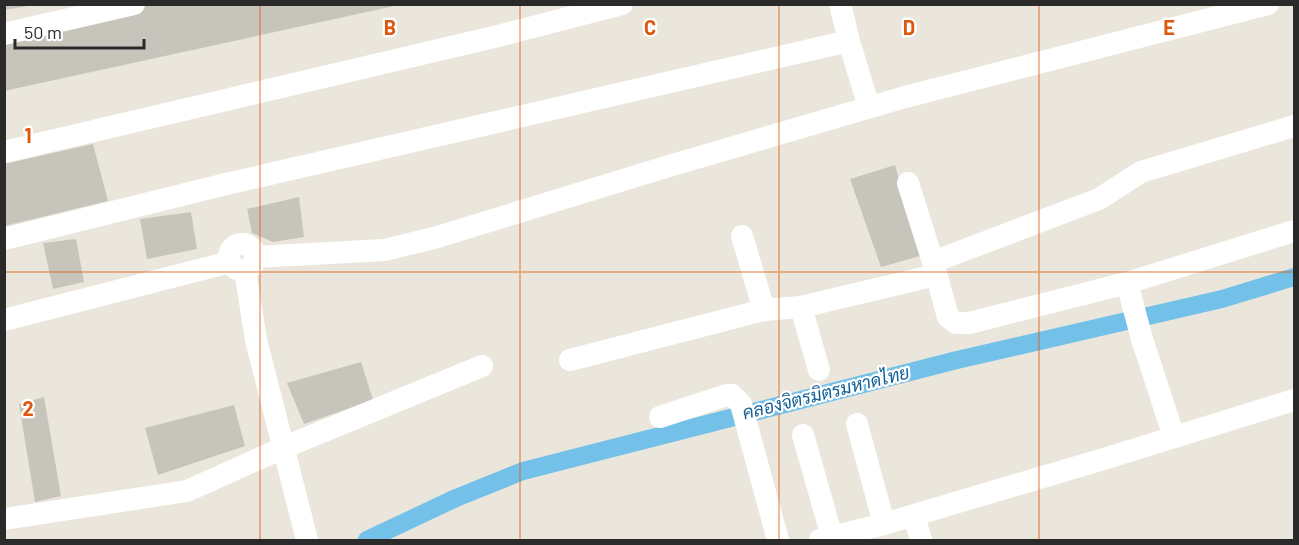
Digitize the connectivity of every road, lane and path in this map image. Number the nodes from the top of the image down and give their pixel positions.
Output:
1 (134, 4) edge
2 (622, 4) edge
3 (840, 4) edge
4 (1268, 4) edge
5 (4, 34) edge
6 (851, 48) dead end
7 (869, 107) junction
8 (1294, 126) edge
9 (4, 152) edge
10 (908, 183) dead end
11 (1294, 231) edge
12 (742, 236) dead end
13 (4, 239) edge
14 (243, 263) junction
15 (934, 268) junction
16 (1127, 284) junction
17 (801, 307) junction
18 (764, 310) junction
19 (4, 320) edge
20 (570, 360) dead end
21 (482, 366) dead end
22 (819, 370) dead end
23 (1294, 400) edge
24 (660, 417) dead end
25 (857, 424) dead end
26 (803, 435) dead end
27 (1174, 438) junction
28 (285, 447) junction
29 (914, 516) junction
30 (4, 519) edge
31 (884, 524) junction
32 (826, 539) edge
33 (308, 540) edge
34 (778, 540) edge
35 (921, 540) edge

1 - 5 street
2 - 9 street
3 - 13 street
4 - 7 street
6 - 7 street
7 - 14 street
8 - 15 street
10 - 15 street
11 - 16 street
12 - 18 street
14 - 19 street
14 - 28 street
15 - 16 street
15 - 17 street
16 - 27 street
17 - 18 street
17 - 22 street
18 - 20 street
21 - 28 street
23 - 27 street
24 - 34 street
25 - 31 street
26 - 32 street
27 - 29 street
28 - 30 street
28 - 33 street
29 - 31 street
29 - 35 street
31 - 32 street

